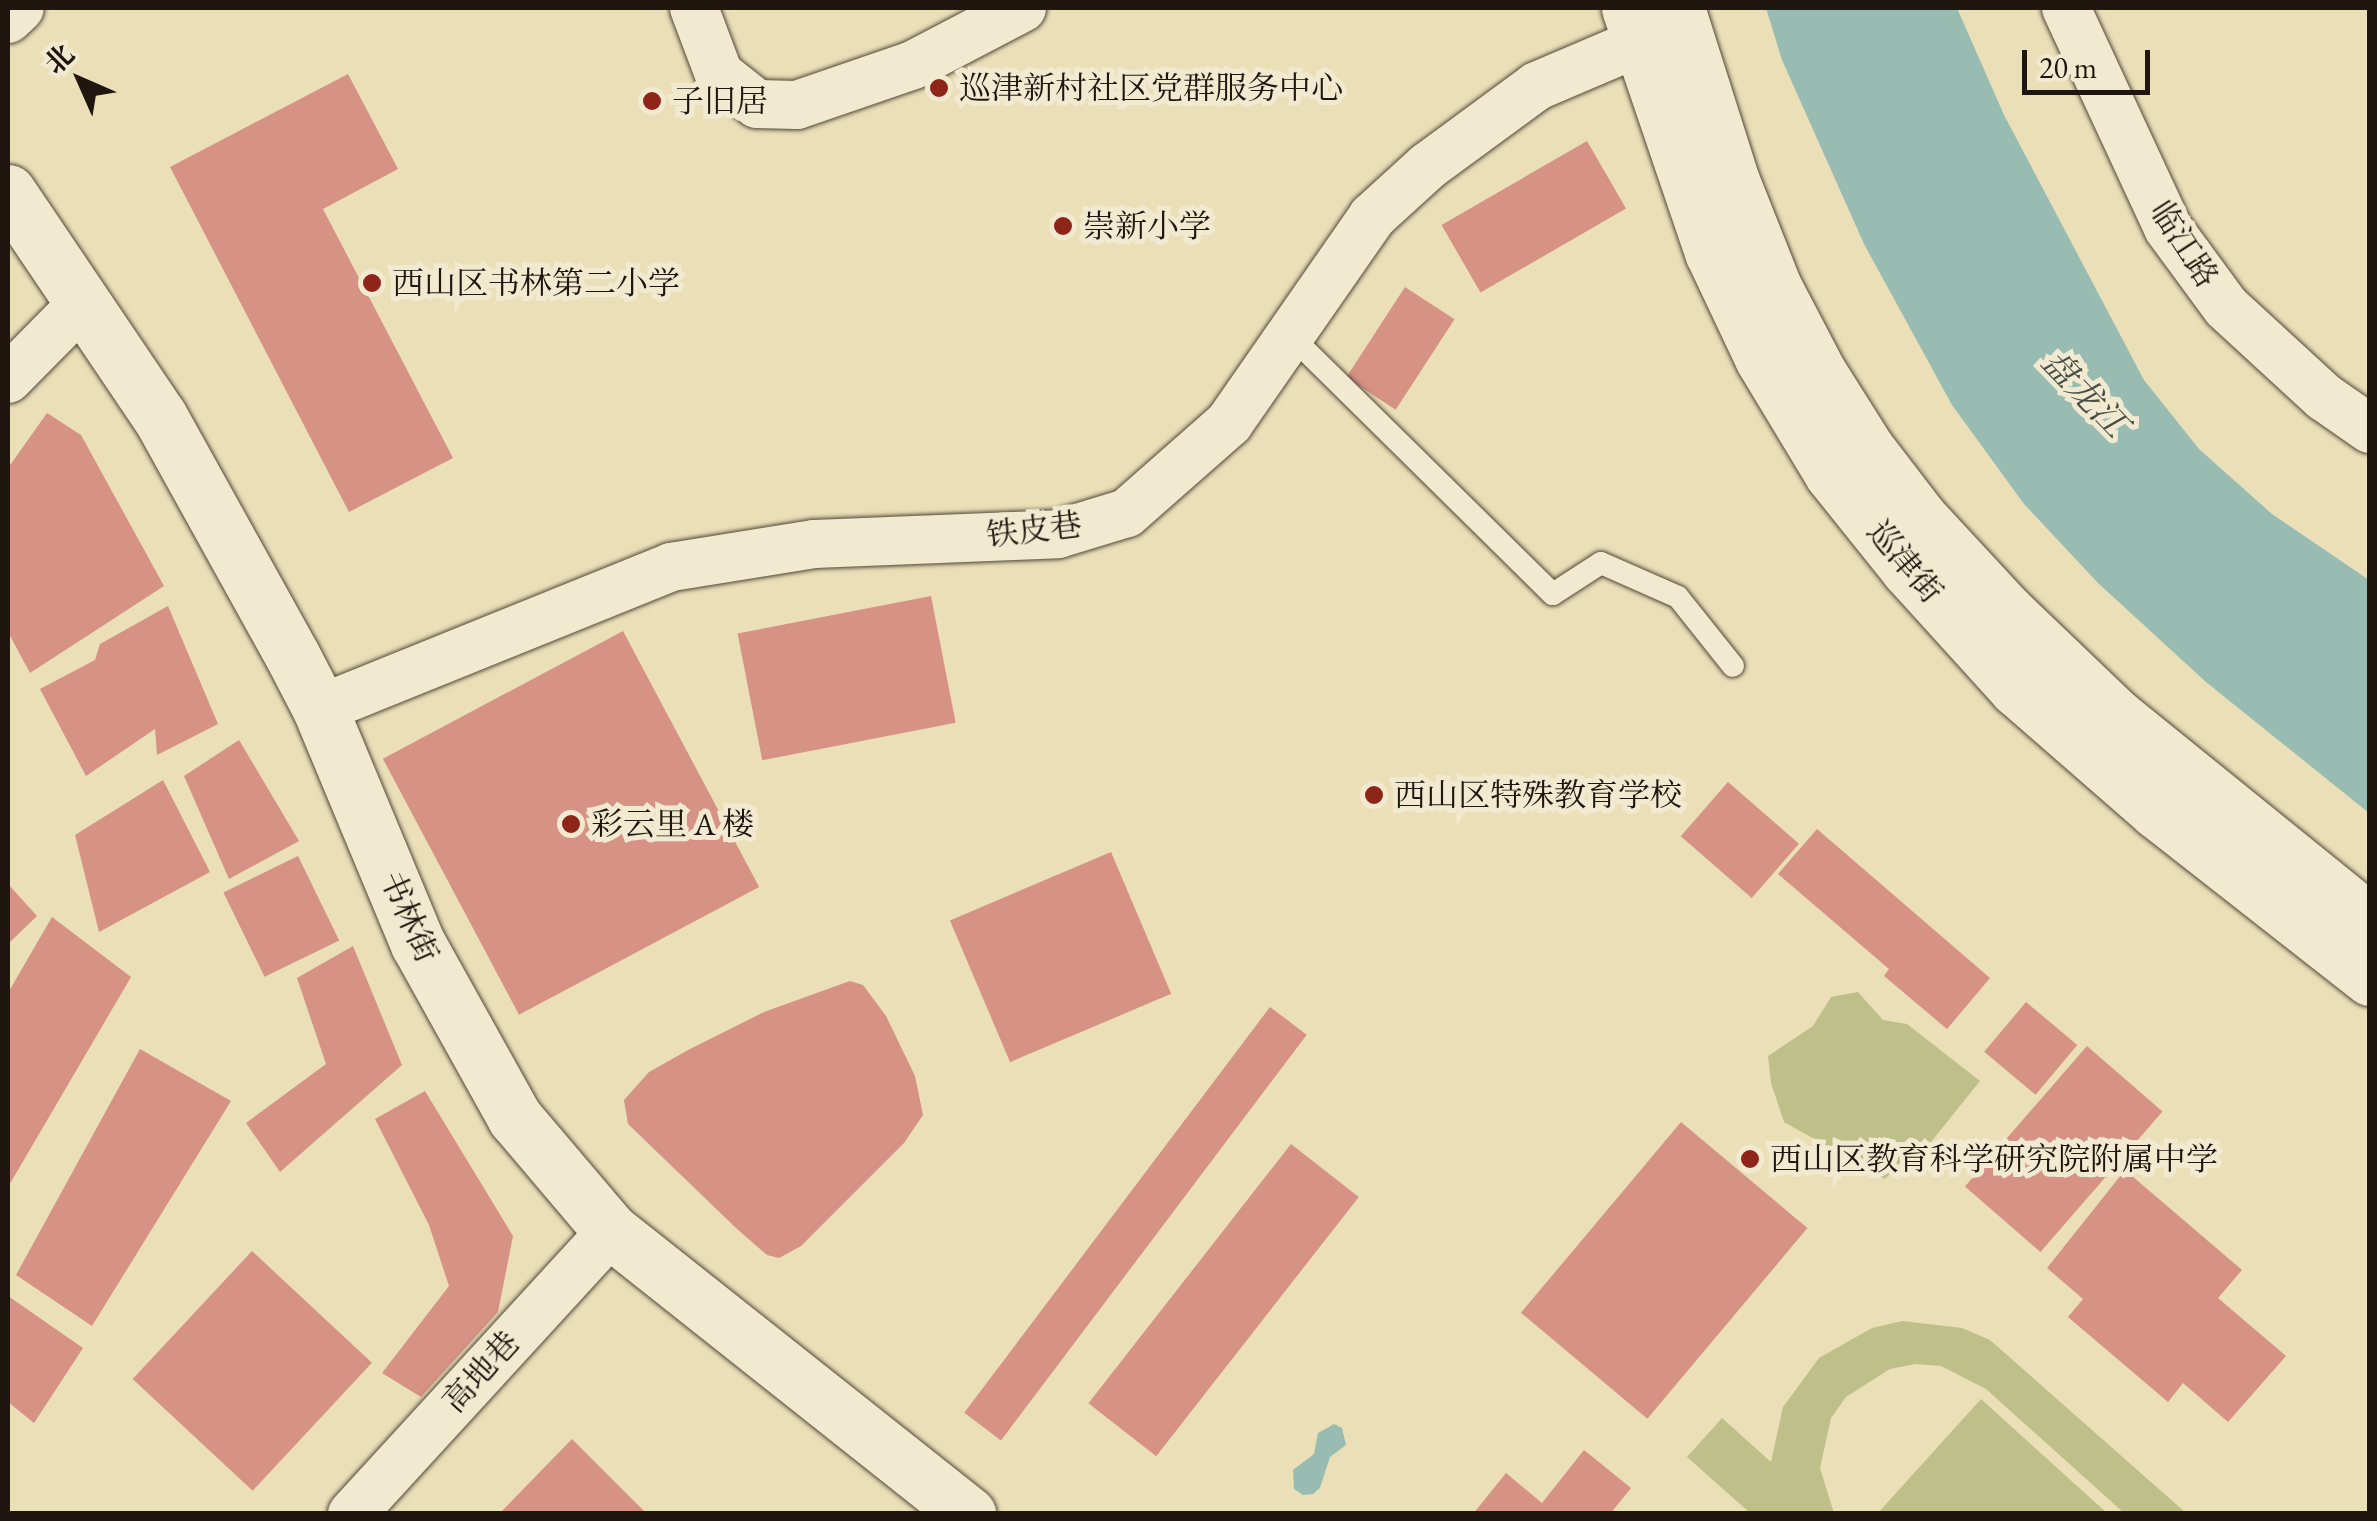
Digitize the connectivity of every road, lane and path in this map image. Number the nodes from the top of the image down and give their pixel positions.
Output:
1 (20, 8) edge
2 (694, 8) edge
3 (1022, 8) edge
4 (2066, 8) edge
5 (8, 19) edge
6 (1649, 19) edge
7 (8, 192) edge
8 (84, 301) junction
9 (1290, 335) junction
10 (8, 379) edge
11 (2370, 429) edge
12 (1734, 666) dead end
13 (320, 709) junction
14 (2370, 922) edge
15 (2370, 978) edge
16 (611, 1231) junction
17 (352, 1514) edge
18 (968, 1514) edge

1 - 5 street
2 - 3 street
4 - 11 street, 临江路
6 - 9 street, 铁皮巷
6 - 14 main road, 巡津街
6 - 15 main road, 巡津街
7 - 8 main road, 书林街
8 - 10 street
8 - 13 main road, 书林街
9 - 12 lane
9 - 13 street, 铁皮巷
13 - 16 main road, 书林街
16 - 17 street, 高地巷
16 - 18 main road, 书林街

